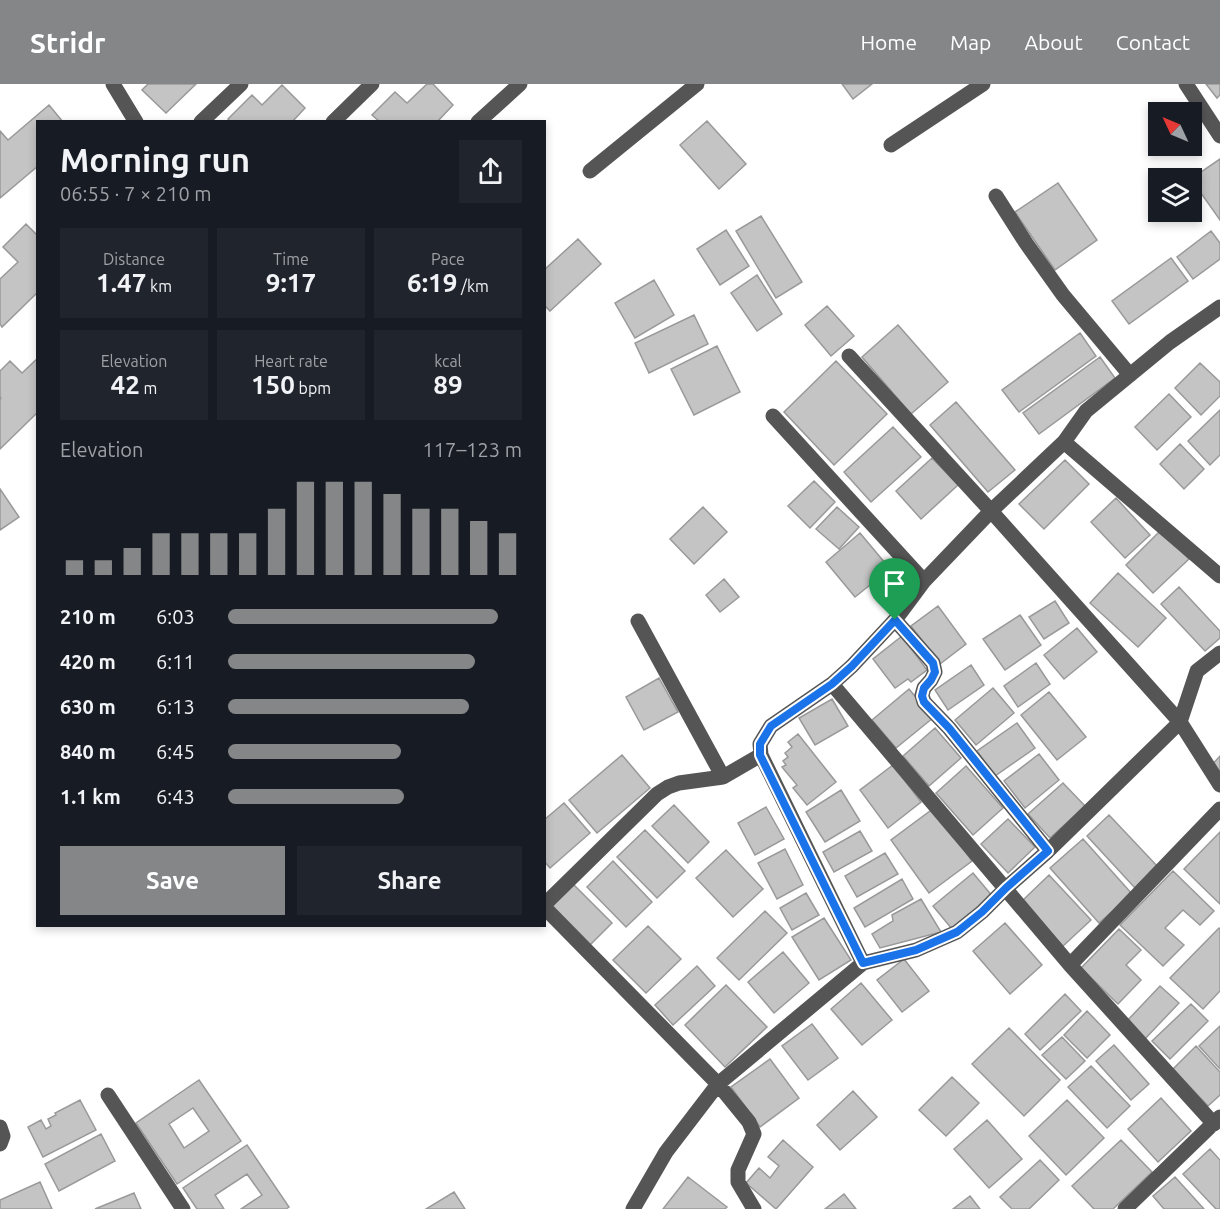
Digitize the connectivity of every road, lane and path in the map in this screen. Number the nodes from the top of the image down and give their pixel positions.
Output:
1 (113, 84) edge
2 (241, 84) edge
3 (372, 84) edge
4 (520, 84) edge
5 (697, 84) edge
6 (983, 84) edge
7 (1186, 84) edge
8 (135, 120) edge
9 (203, 120) edge
10 (335, 120) edge
11 (480, 120) edge
12 (1218, 129) edge
13 (891, 145) dead end
14 (590, 171) dead end
15 (996, 196) dead end
16 (1220, 308) edge
17 (849, 356) dead end
18 (1130, 375) junction
19 (773, 416) dead end
20 (1064, 442) junction
21 (991, 511) junction
22 (1220, 576) edge
23 (924, 581) junction
24 (895, 620) junction
25 (638, 621) dead end
26 (1220, 653) edge
27 (832, 684) junction
28 (1180, 722) junction
29 (760, 755) junction
30 (723, 777) junction
31 (1220, 786) edge
32 (1220, 809) edge
33 (1048, 851) junction
34 (1006, 888) junction
35 (546, 904) edge
36 (546, 908) edge
37 (863, 963) junction
38 (1070, 965) junction
39 (718, 1084) junction
40 (108, 1095) dead end
41 (1217, 1120) edge
42 (0, 1127) edge
43 (0, 1144) edge
44 (183, 1209) edge
45 (633, 1209) edge
46 (754, 1209) edge
47 (1125, 1209) edge

1 - 8 street
2 - 9 street
3 - 10 street
4 - 11 street
5 - 14 street
6 - 13 street
7 - 12 street
15 - 18 street
16 - 18 street
17 - 21 street
18 - 20 street
19 - 23 street
20 - 21 street
20 - 22 street
21 - 23 street
21 - 28 street
23 - 24 street
24 - 27 street
24 - 33 street
25 - 30 street
26 - 28 street
27 - 29 street
27 - 34 street
28 - 31 street
28 - 33 street
29 - 30 street
29 - 37 street
30 - 35 street
32 - 38 street
33 - 34 street
34 - 37 street
34 - 38 street
36 - 39 street
37 - 39 street
38 - 41 street
39 - 45 street
39 - 46 street
40 - 44 street
41 - 47 street
42 - 43 street

